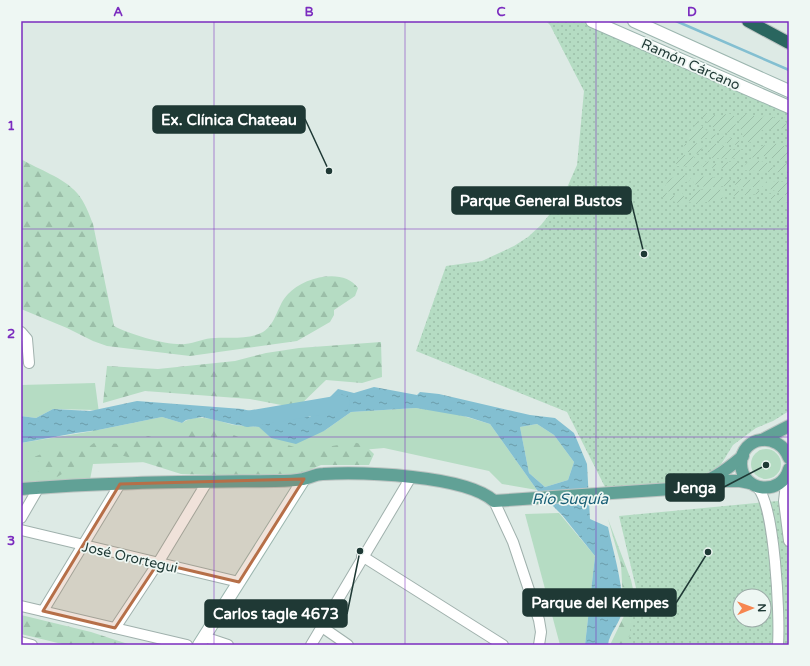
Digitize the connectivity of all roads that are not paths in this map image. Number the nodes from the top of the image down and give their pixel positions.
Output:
1 (592, 21) edge
2 (634, 21) edge
3 (748, 21) edge
4 (789, 43) edge
5 (789, 91) edge
6 (789, 108) edge
7 (21, 332) edge
8 (29, 363) dead end
9 (789, 426) edge
10 (761, 440) junction
11 (743, 456) junction
12 (789, 458) edge
13 (788, 472) edge
14 (411, 477) junction
15 (304, 479) junction
16 (709, 481) junction
17 (207, 482) junction
18 (120, 484) junction
19 (754, 485) junction
20 (39, 487) junction
21 (21, 488) edge
22 (494, 502) junction
23 (21, 518) edge
24 (21, 530) edge
25 (789, 541) edge
26 (83, 546) junction
27 (362, 556) junction
28 (158, 563) junction
29 (239, 582) junction
30 (21, 606) edge
31 (43, 611) junction
32 (322, 627) junction
33 (115, 628) junction
34 (201, 641) edge
35 (21, 642) edge
36 (32, 645) edge
37 (187, 645) edge
38 (228, 645) edge
39 (311, 645) edge
40 (348, 645) edge
41 (503, 645) edge
42 (539, 645) edge
43 (778, 645) edge

1 - 6 main road, Ramón Cárcano
2 - 5 main road, Ramón Cárcano
3 - 4 highway
7 - 8 street
9 - 10 main road
10 - 11 main road
10 - 12 main road
11 - 16 main road
11 - 19 main road
13 - 19 main road
13 - 25 street
14 - 15 main road
14 - 22 main road
14 - 27 street
15 - 17 main road
15 - 29 main road
16 - 19 main road
16 - 22 main road
17 - 18 main road
17 - 28 street
18 - 20 main road
18 - 26 street
19 - 43 street
20 - 21 main road
20 - 23 street
22 - 42 street
24 - 26 street, José Orortegui
26 - 28 street, José Orortegui
26 - 31 street
27 - 32 street
27 - 41 street
28 - 29 street, José Orortegui
28 - 33 street
29 - 34 main road
30 - 31 street
31 - 33 street
32 - 39 street
32 - 40 street
33 - 37 street
34 - 38 street
35 - 36 street

